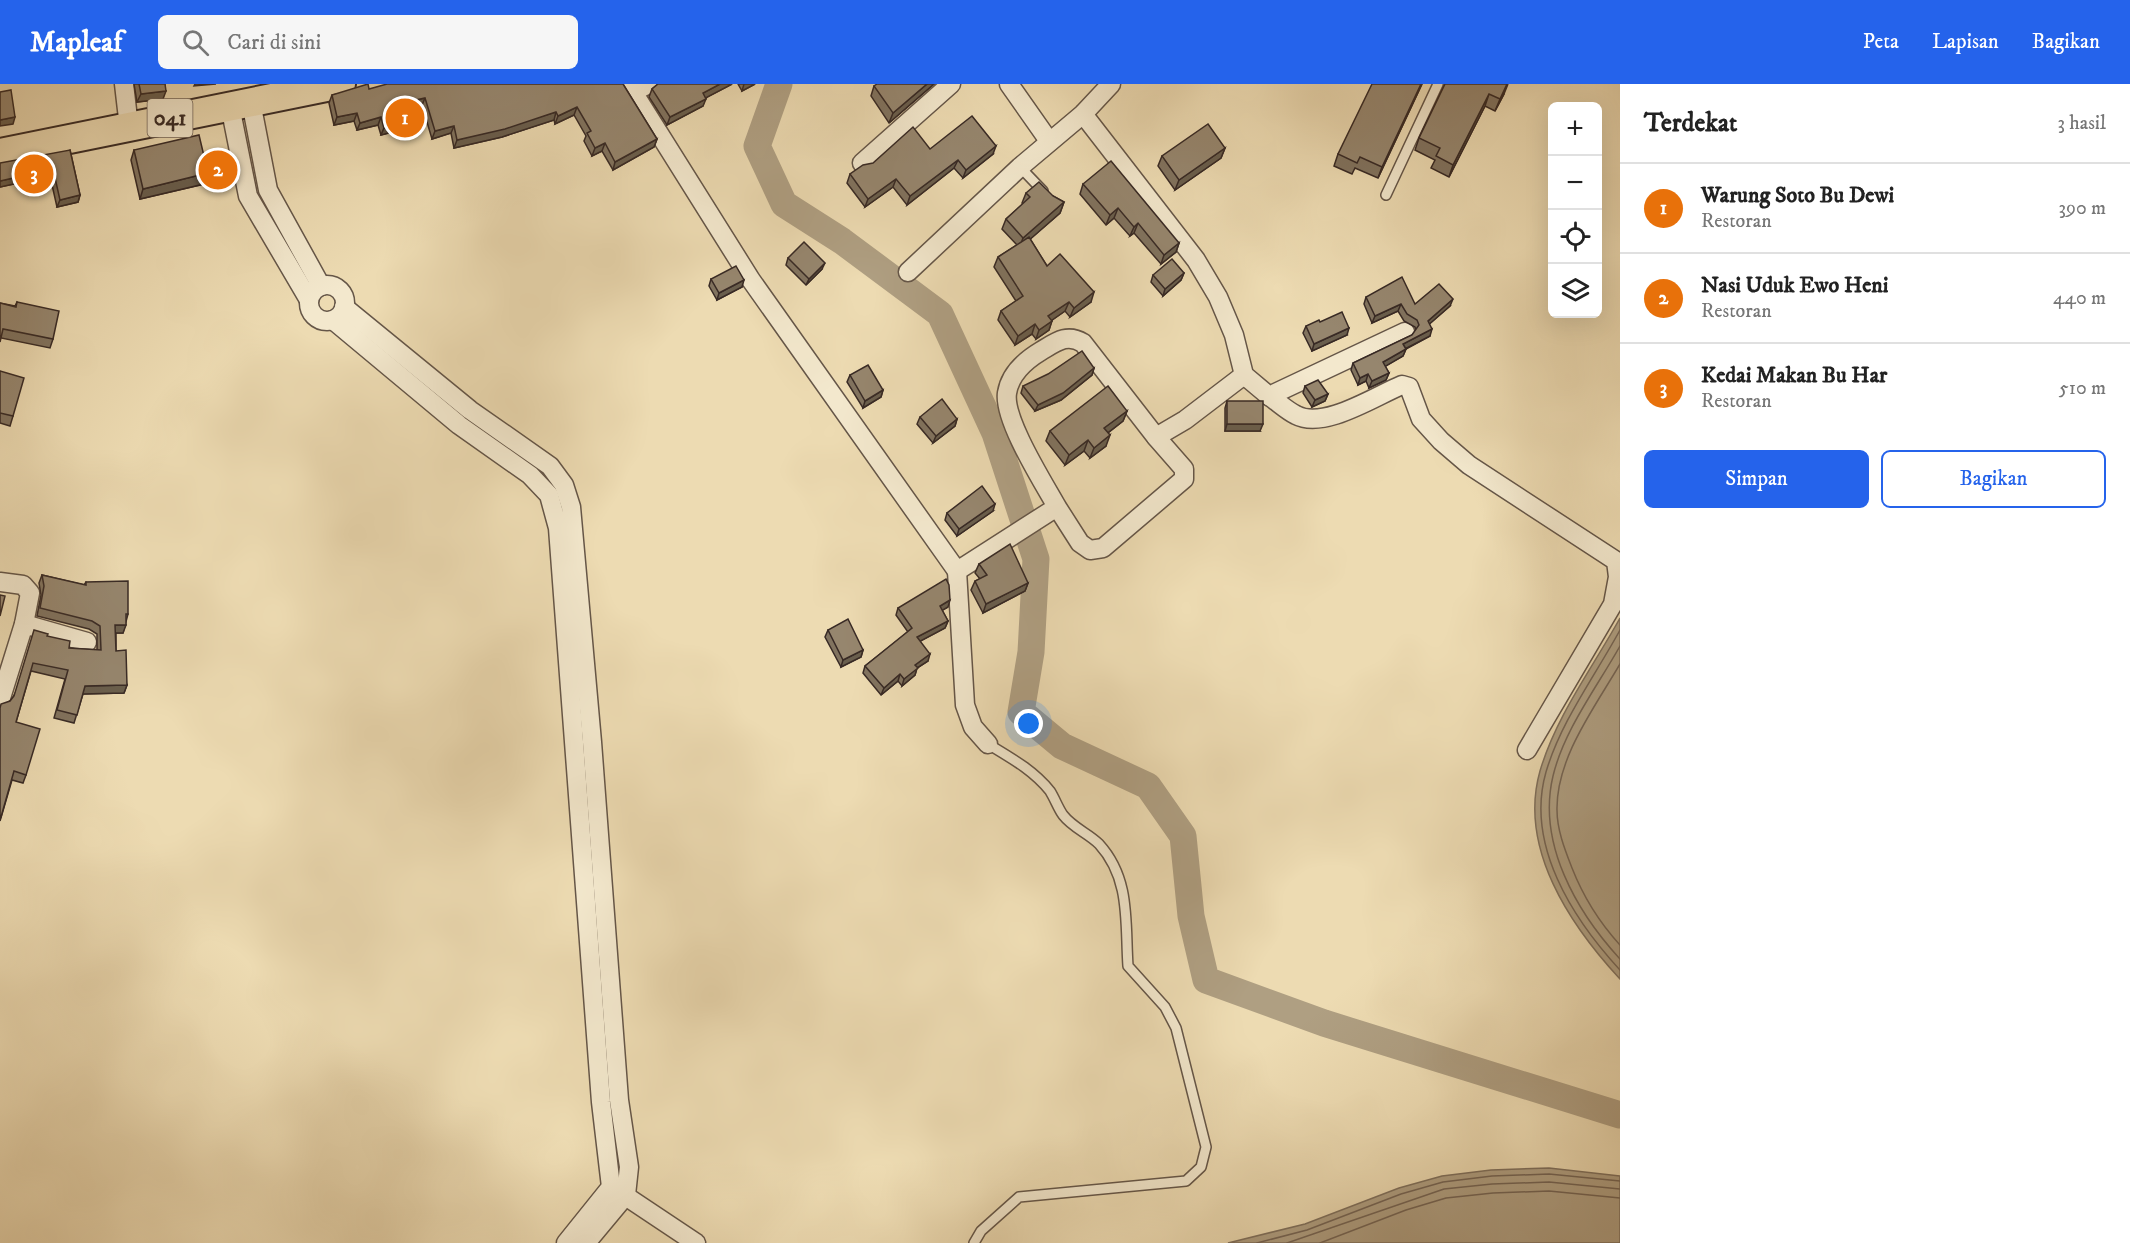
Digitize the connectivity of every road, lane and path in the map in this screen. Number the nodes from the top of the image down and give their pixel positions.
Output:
1 (124, 84) edge
2 (341, 84) edge
3 (951, 84) edge
4 (1009, 84) edge
5 (1111, 84) edge
6 (1438, 84) edge
7 (637, 87) edge
8 (240, 104) junction
9 (1083, 114) junction
10 (129, 127) junction
11 (1050, 141) junction
12 (0, 153) edge
13 (862, 163) edge
14 (1020, 167) junction
15 (1386, 195) dead end
16 (1054, 202) edge
17 (908, 272) dead end
18 (321, 286) junction
19 (309, 300) junction
20 (339, 313) junction
21 (1405, 332) dead end
22 (1244, 375) junction
23 (1269, 396) junction
24 (470, 410) junction
25 (459, 425) junction
26 (1156, 438) junction
27 (1057, 507) junction
28 (957, 571) junction
29 (0, 582) edge
30 (24, 624) junction
31 (87, 642) dead end
32 (0, 701) edge
33 (584, 741) junction
34 (988, 744) joint
35 (1527, 750) dead end
36 (619, 1100) junction
37 (600, 1102) junction
38 (618, 1191) junction
39 (566, 1243) edge
40 (586, 1243) edge
41 (696, 1243) edge
42 (974, 1243) edge

1 - 10 street
2 - 8 main road, 041
3 - 13 street
4 - 11 street
5 - 9 street
6 - 15 lane
7 - 28 street
8 - 10 main road, 041
8 - 18 street
8 - 19 street
9 - 11 street
9 - 22 street
10 - 12 main road, 041
11 - 14 street
14 - 16 lane
14 - 17 street
18 - 19 street
18 - 20 street
19 - 20 street
20 - 24 street
20 - 25 street
21 - 23 street
22 - 23 street
22 - 26 street
23 - 35 street
24 - 25 street
24 - 33 street
25 - 33 street
26 - 27 street
26 - 27 street
27 - 28 street
28 - 34 street
29 - 30 street
30 - 31 street
30 - 32 street
33 - 36 street
33 - 37 street
34 - 42 lane
36 - 37 street
36 - 38 street
37 - 38 street
38 - 39 street
38 - 40 street
38 - 41 street

